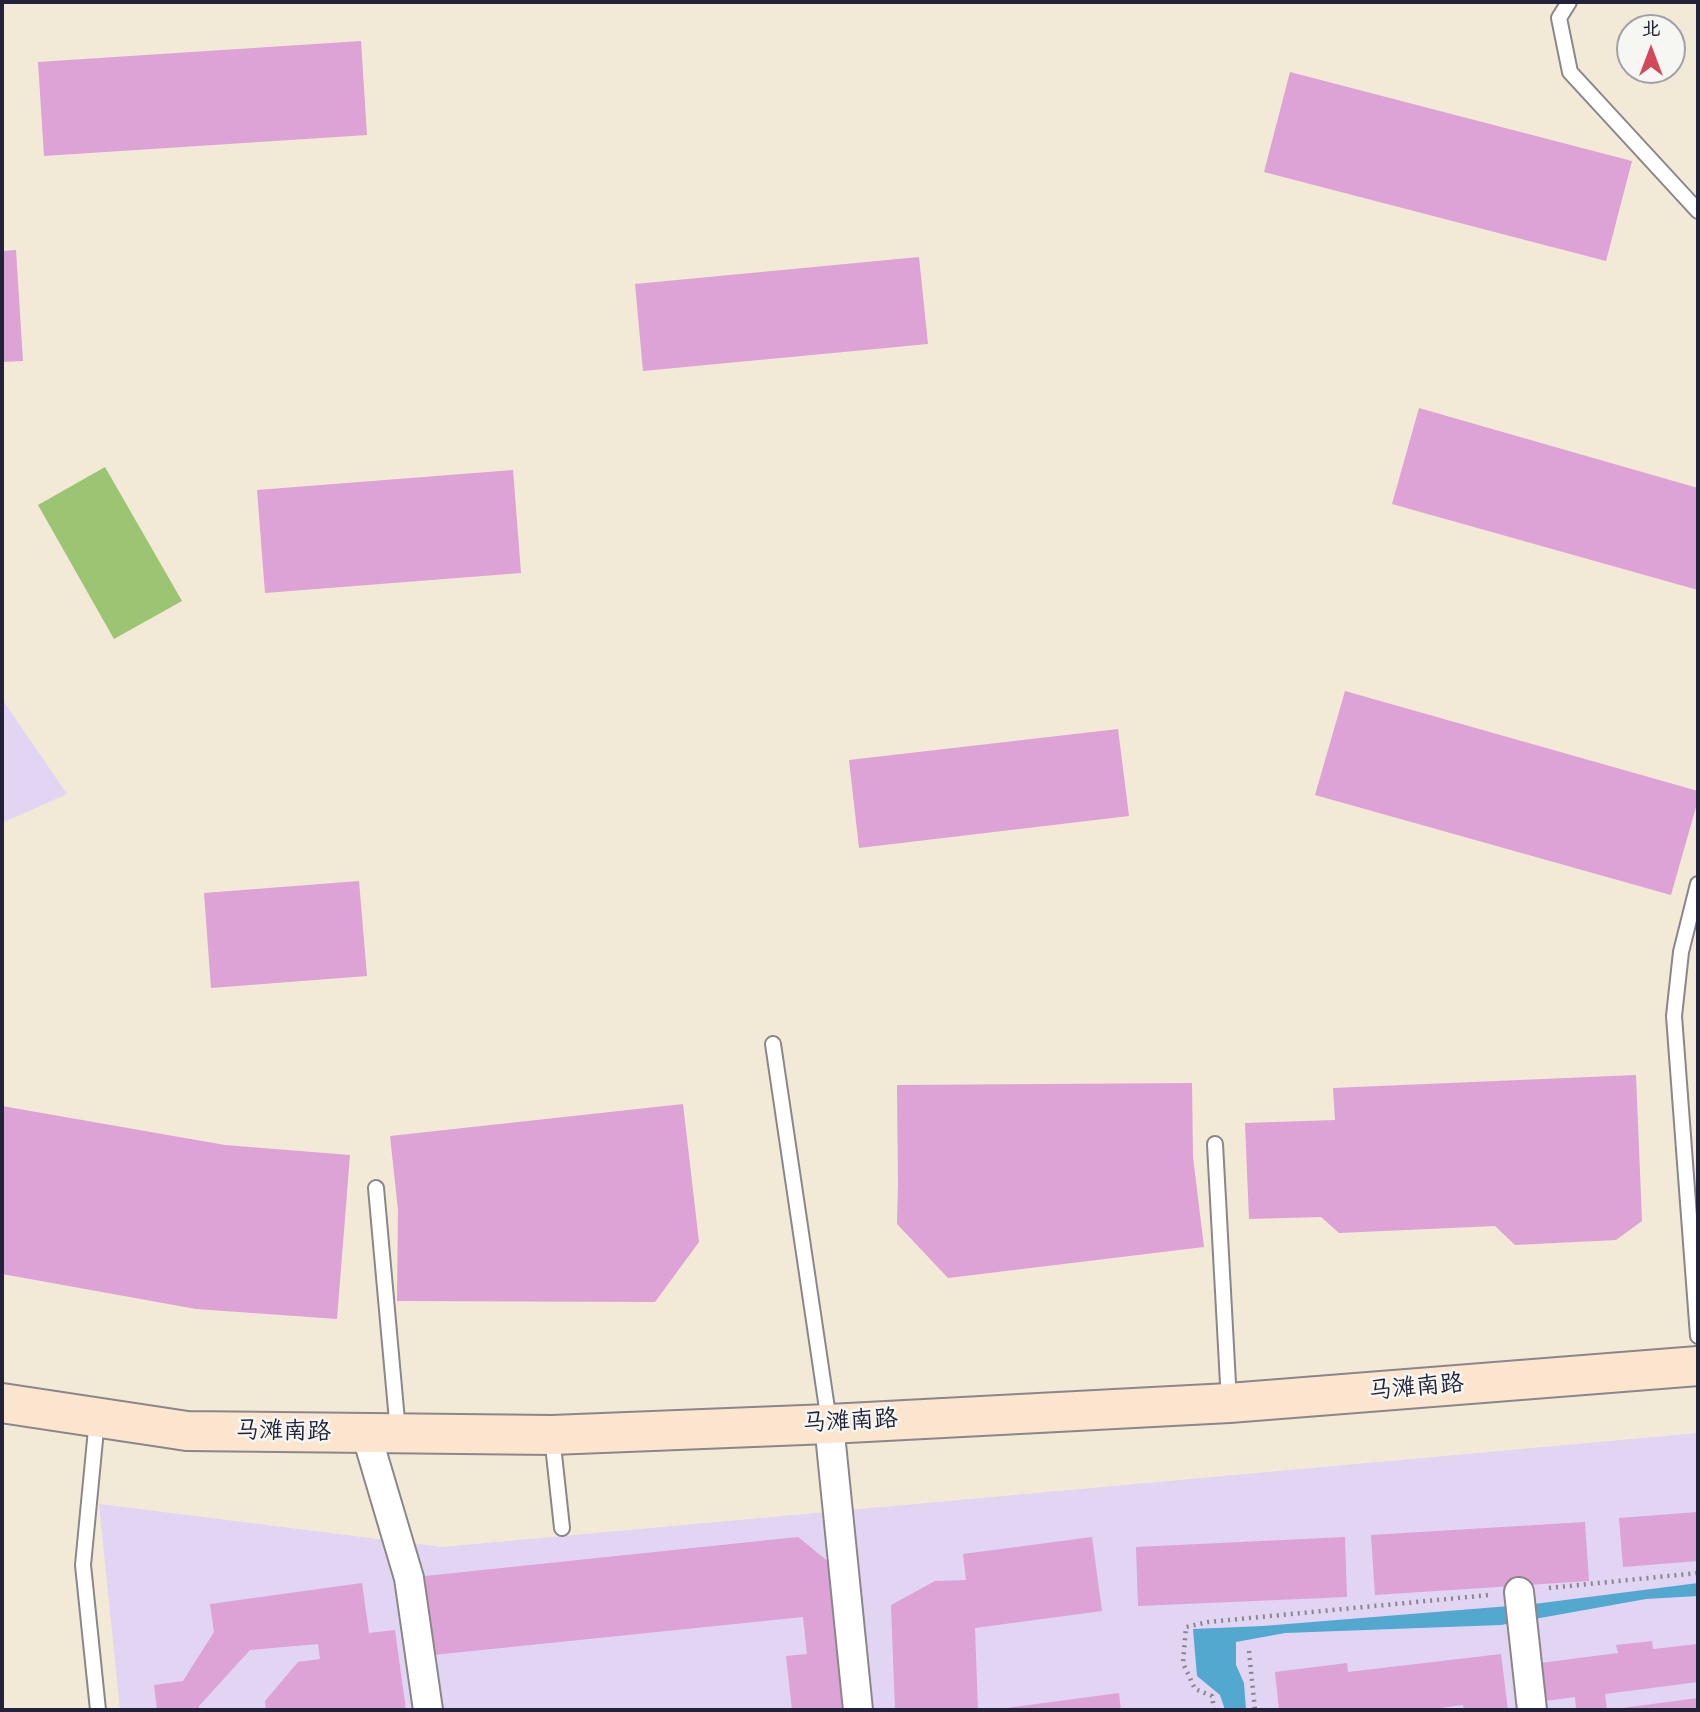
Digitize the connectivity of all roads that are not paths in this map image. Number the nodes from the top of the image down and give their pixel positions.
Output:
1 (1569, 2) edge
2 (1698, 211) edge
3 (1698, 884) edge
4 (773, 1044) dead end
5 (1215, 1144) dead end
6 (376, 1188) dead end
7 (1698, 1336) edge
8 (1698, 1366) edge
9 (2, 1403) edge
10 (1229, 1403) junction
11 (97, 1417) junction
12 (829, 1424) junction
13 (382, 1433) junction
14 (551, 1435) junction
15 (562, 1528) dead end
16 (1519, 1592) road end
17 (98, 1710) edge
18 (428, 1710) edge
19 (858, 1710) edge
20 (1532, 1710) edge

1 - 2 lane
3 - 7 lane
4 - 12 lane
5 - 10 lane
6 - 13 lane
8 - 10 main road, 马滩南路
9 - 11 main road, 马滩南路
10 - 12 main road, 马滩南路
11 - 13 main road, 马滩南路
11 - 17 lane
12 - 14 main road, 马滩南路
12 - 19 street
13 - 14 main road, 马滩南路
13 - 18 street
14 - 15 lane
16 - 20 street

